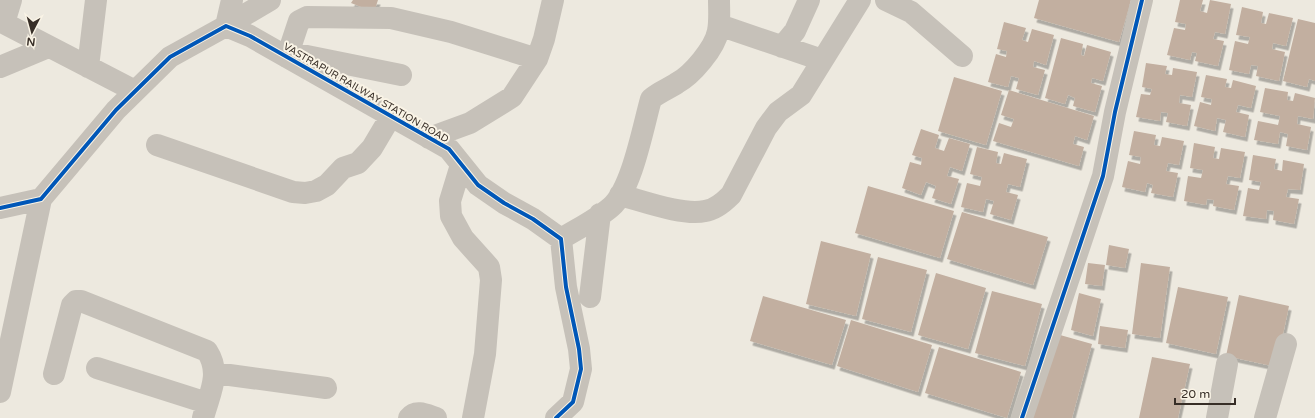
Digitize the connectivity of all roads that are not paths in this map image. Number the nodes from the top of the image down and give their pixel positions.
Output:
1 (10, 0) edge
2 (96, 0) edge
3 (232, 0) edge
4 (270, 0) edge
5 (553, 0) edge
6 (718, 0) edge
7 (809, 0) edge
8 (860, 0) edge
9 (886, 0) edge
10 (1142, 0) edge
11 (2, 22) edge
12 (719, 25) junction
13 (226, 26) junction
14 (48, 47) junction
15 (782, 47) junction
16 (288, 55) junction
17 (962, 56) dead end
18 (537, 59) junction
19 (822, 60) junction
20 (0, 67) edge
21 (88, 67) junction
22 (401, 75) dead end
23 (135, 91) junction
24 (391, 116) junction
25 (429, 138) junction
26 (157, 145) dead end
27 (461, 165) junction
28 (620, 195) junction
29 (41, 199) junction
30 (0, 208) edge
31 (600, 214) junction
32 (561, 239) junction
33 (590, 297) dead end
34 (1286, 344) dead end
35 (1227, 364) dead end
36 (97, 368) dead end
37 (215, 373) junction
38 (54, 374) dead end
39 (326, 388) dead end
40 (0, 392) edge
41 (205, 411) edge
42 (409, 418) edge
43 (436, 418) edge
44 (473, 418) edge
45 (556, 418) edge
46 (1022, 418) edge
47 (1217, 418) edge
48 (1265, 418) edge

1 - 11 street
2 - 21 street
3 - 13 street
4 - 13 street
5 - 18 street
6 - 12 street
7 - 15 street
8 - 19 street
9 - 17 street
10 - 46 street
11 - 14 street
12 - 15 street
12 - 28 street
13 - 16 street, VASTRAPUR RAILWAY STATION ROAD
13 - 23 street
14 - 20 street
14 - 21 street
15 - 19 street
16 - 18 street
16 - 22 street
16 - 24 street, VASTRAPUR RAILWAY STATION ROAD
18 - 25 street
19 - 28 street
21 - 23 street
23 - 29 street
24 - 25 street, VASTRAPUR RAILWAY STATION ROAD
24 - 26 street
25 - 27 street, VASTRAPUR RAILWAY STATION ROAD
27 - 32 street, VASTRAPUR RAILWAY STATION ROAD
27 - 44 street
28 - 31 street
29 - 30 street
29 - 40 street
31 - 32 street
31 - 33 street
32 - 45 street
34 - 48 street
35 - 47 street
36 - 41 street
37 - 38 street
37 - 39 street
37 - 41 street
42 - 43 street

